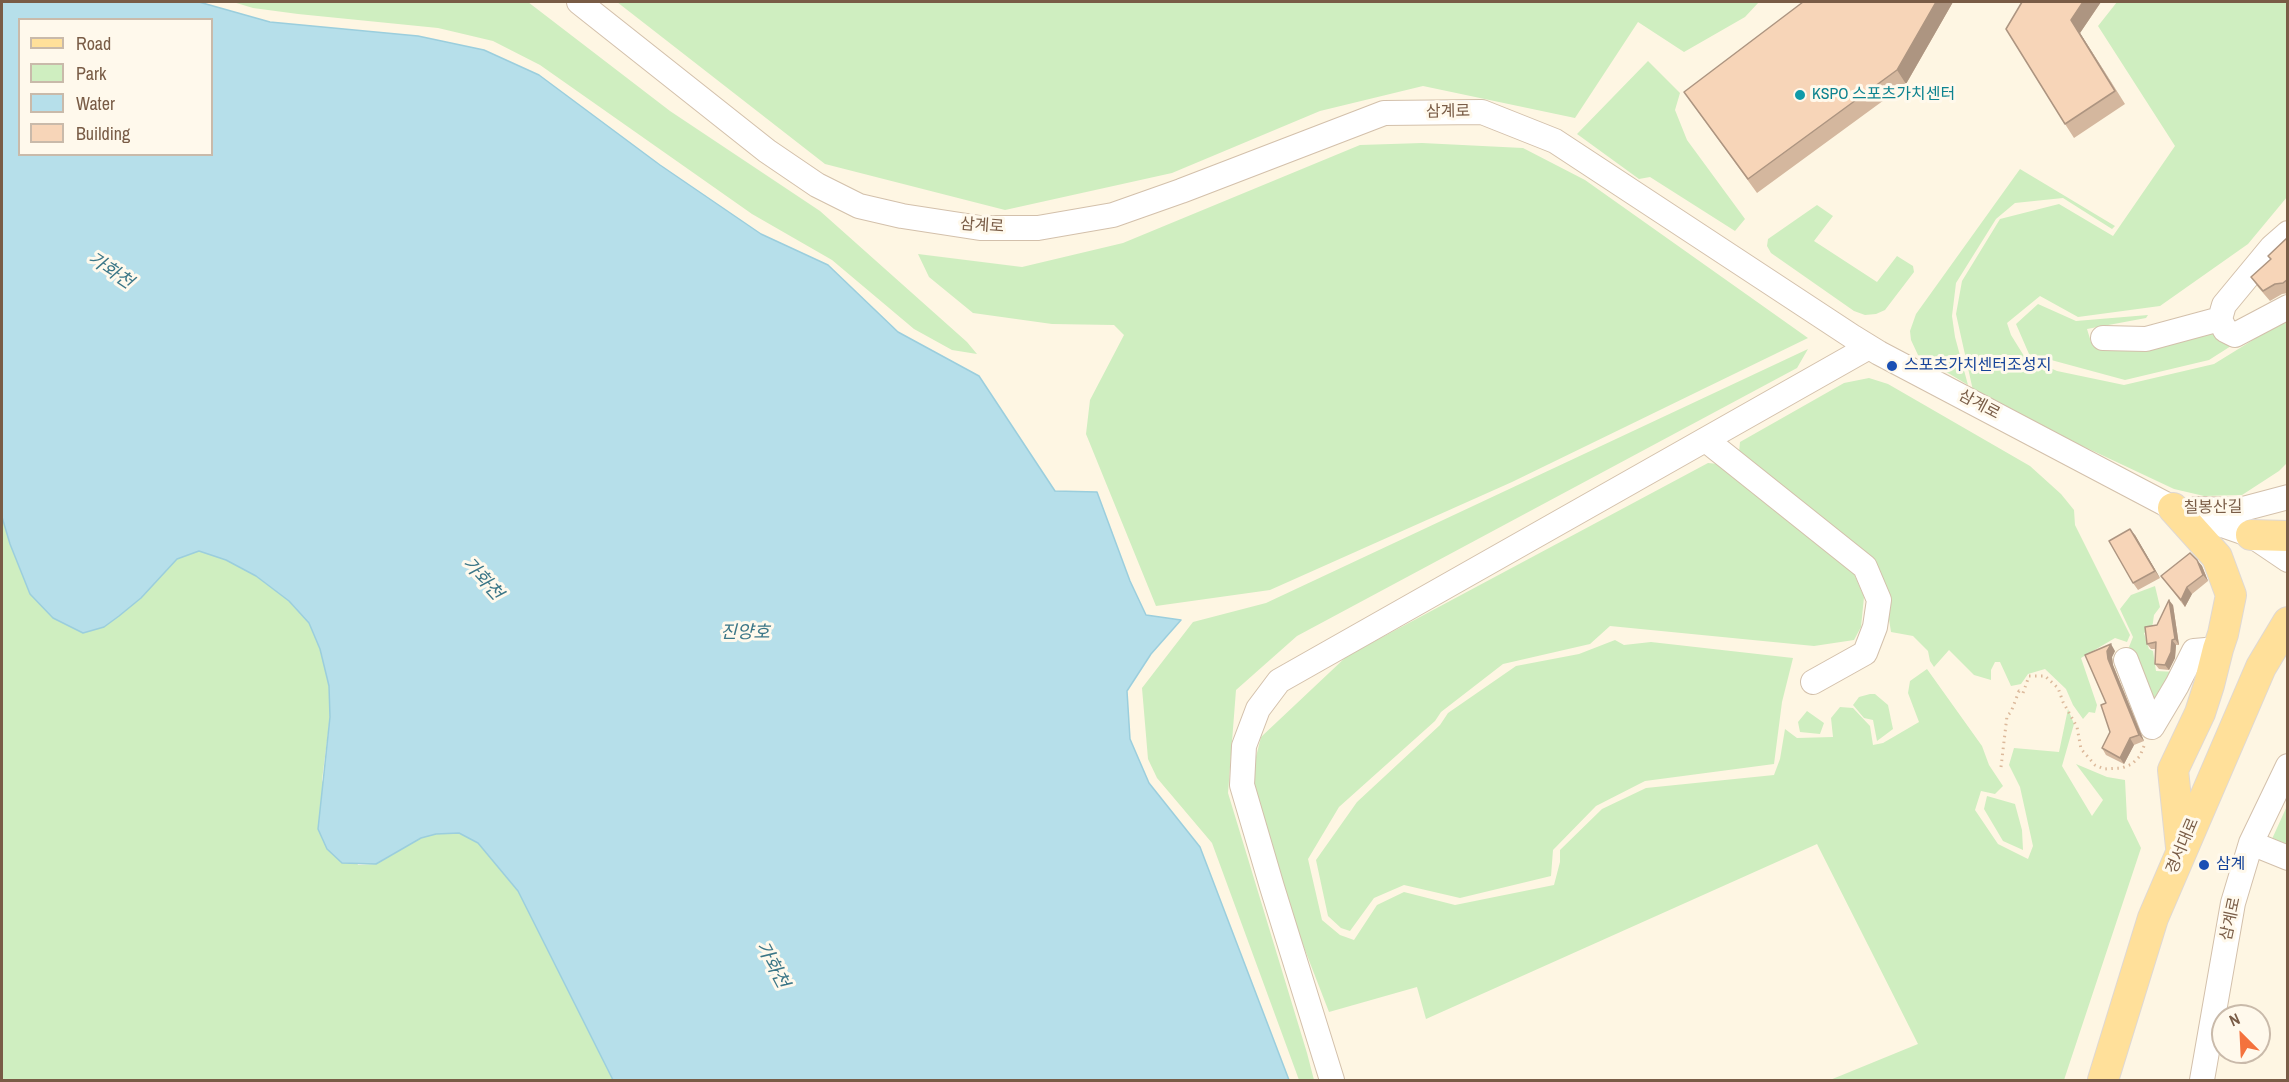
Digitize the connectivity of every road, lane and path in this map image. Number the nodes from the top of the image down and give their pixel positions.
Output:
1 (579, 2) edge
2 (2288, 233) edge
3 (2288, 307) edge
4 (2220, 319) junction
5 (2103, 338) dead end
6 (1869, 347) junction
7 (1706, 440) junction
8 (2288, 497) edge
9 (2173, 508) junction
10 (2251, 535) junction
11 (2288, 536) edge
12 (2288, 560) edge
13 (2288, 622) edge
14 (2218, 649) junction
15 (2288, 653) edge
16 (2126, 660) dead end
17 (2261, 667) junction
18 (1813, 682) dead end
19 (2152, 726) junction
20 (2288, 765) edge
21 (2001, 767) dead end
22 (2251, 843) junction
23 (2181, 850) junction
24 (2288, 858) edge
25 (1332, 1080) edge
26 (2103, 1080) edge
27 (2202, 1080) edge

1 - 6 street, 삼계로
2 - 4 street
3 - 4 street
4 - 5 street
6 - 7 street
6 - 9 street, 삼계로
7 - 18 street
7 - 25 street
8 - 9 street, 칠봉산길
9 - 10 street, 삼계로
9 - 14 main road
10 - 11 main road
10 - 12 street, 삼계로
13 - 17 main road, 경서대로
14 - 19 street
14 - 23 main road
15 - 17 main road
16 - 19 street
17 - 23 main road, 경서대로
19 - 21 path
20 - 22 street, 삼계로
22 - 24 street
22 - 27 street, 삼계로
23 - 26 main road, 경서대로

